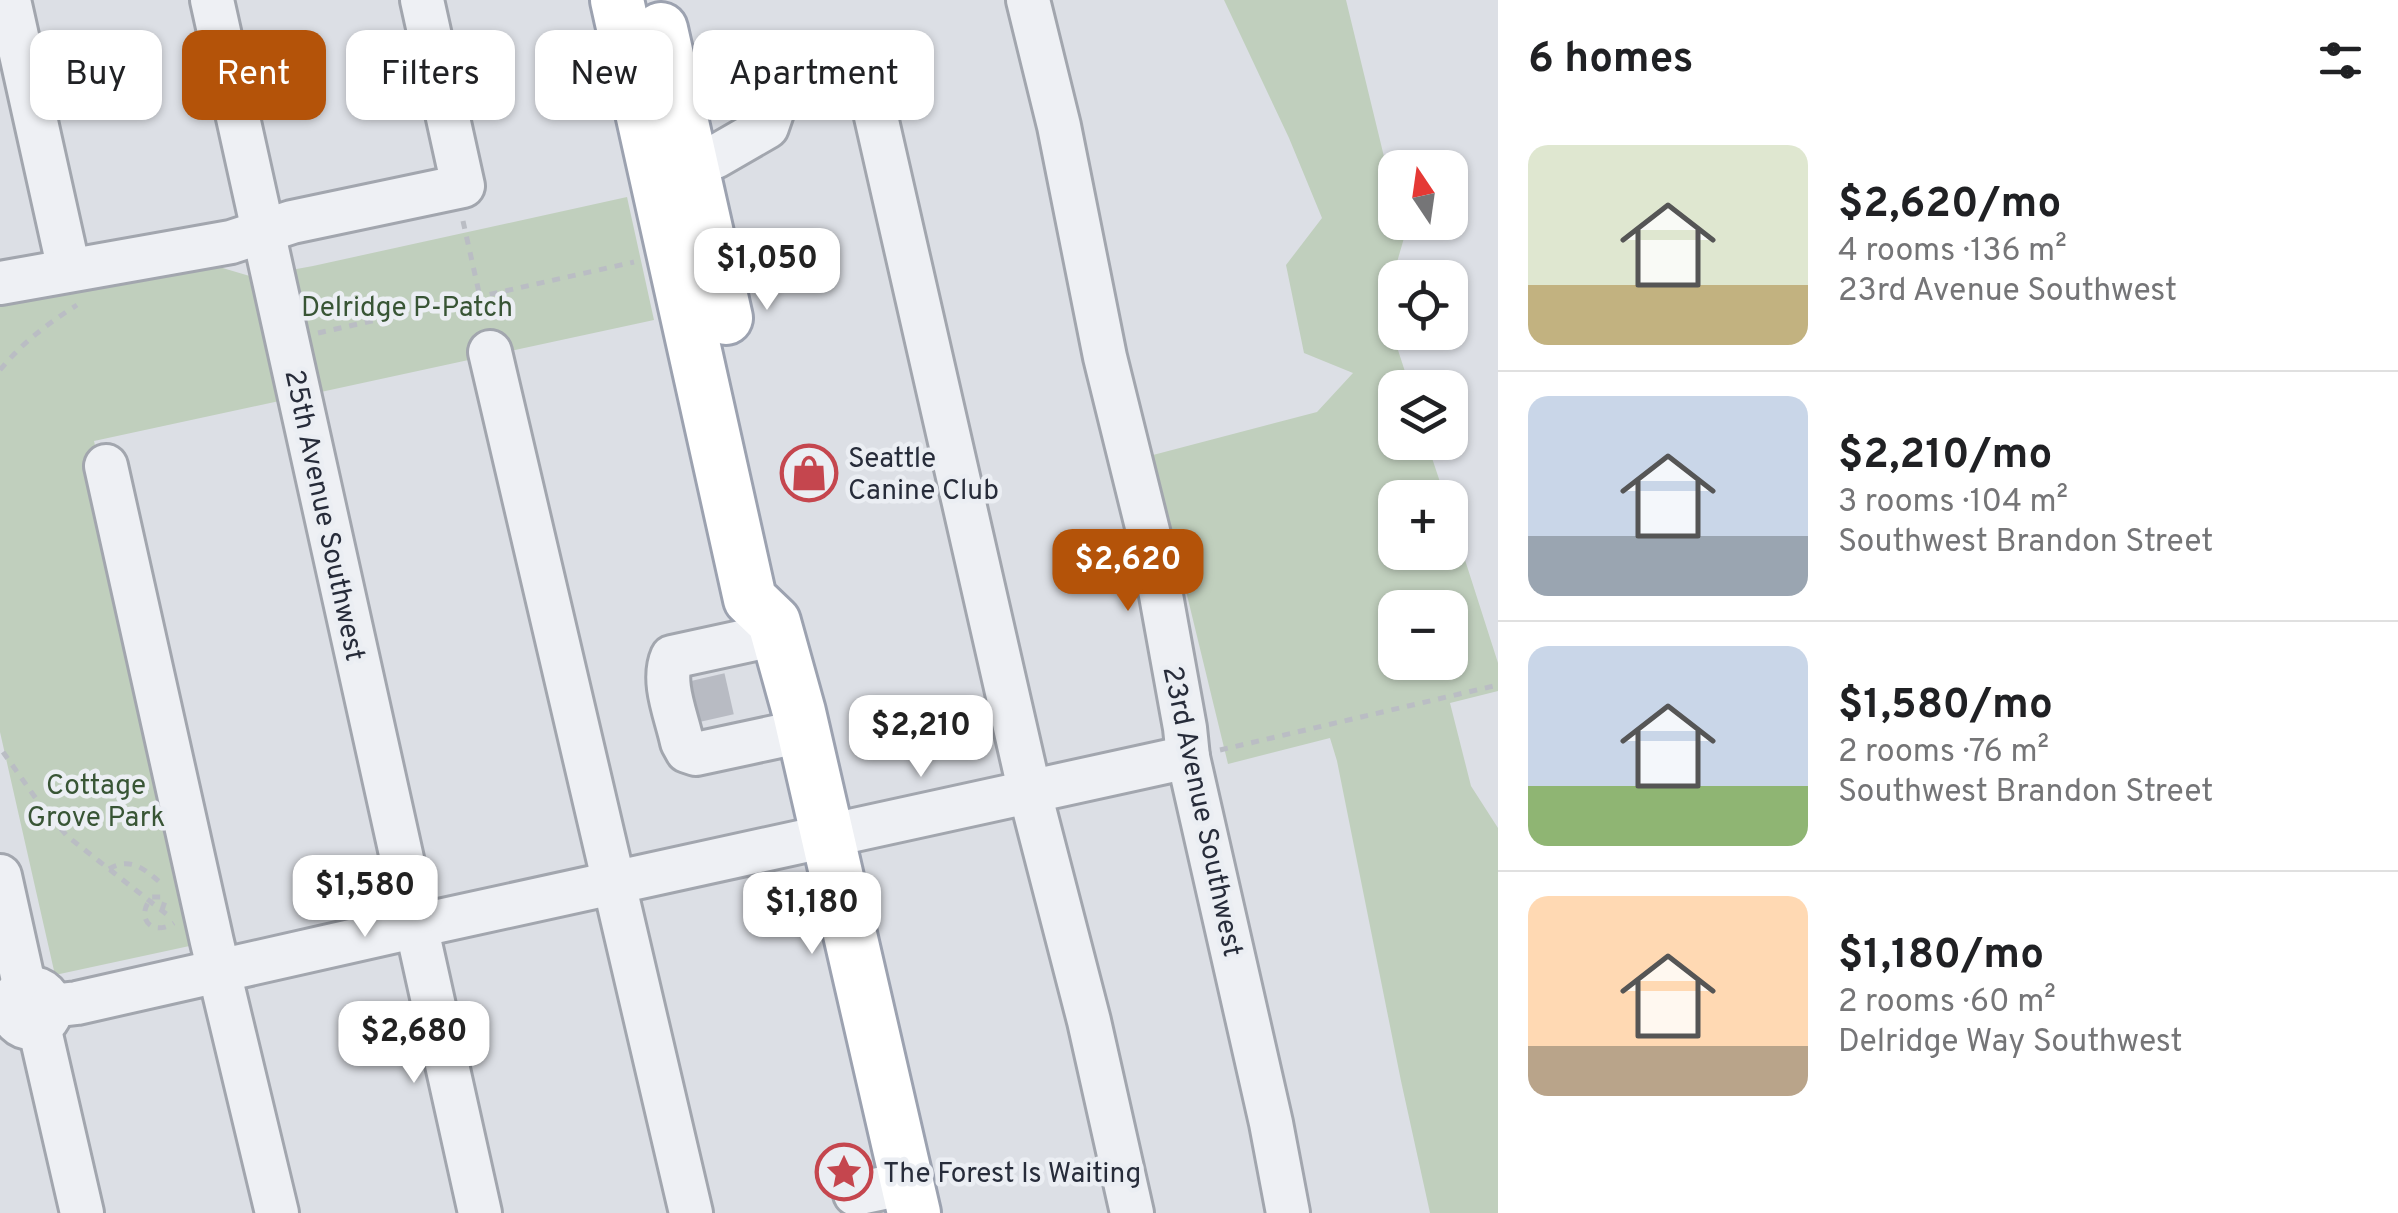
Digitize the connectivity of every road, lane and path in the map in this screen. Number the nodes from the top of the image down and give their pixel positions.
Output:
1 (9, 0) edge
2 (212, 0) edge
3 (422, 0) edge
4 (617, 0) edge
5 (655, 0) edge
6 (1028, 0) edge
7 (674, 167) junction
8 (463, 202) junction
9 (263, 230) junction
10 (647, 260) dead end
11 (0, 283) edge
12 (77, 285) junction
13 (480, 297) junction
14 (327, 331) dead end
15 (490, 352) dead end
16 (0, 370) edge
17 (106, 466) dead end
18 (776, 628) junction
19 (1498, 685) edge
20 (803, 731) junction
21 (3, 752) dead end
22 (1188, 757) junction
23 (1030, 793) junction
24 (827, 838) junction
25 (108, 869) junction
26 (0, 876) edge
27 (613, 884) junction
28 (166, 887) dead end
29 (149, 900) junction
30 (416, 927) junction
31 (219, 971) junction
32 (25, 1009) edge
33 (855, 1194) dead end
34 (910, 1198) edge
35 (82, 1213) edge
36 (277, 1213) edge
37 (480, 1213) edge
38 (692, 1213) edge
39 (1132, 1213) edge
40 (1288, 1213) edge

1 - 12 street
2 - 9 street, 25th Avenue Southwest
3 - 8 street
4 - 7 main road
5 - 7 main road
6 - 22 street, 23rd Avenue Southwest
7 - 18 main road
7 - 23 street
8 - 9 street
8 - 13 path
9 - 12 street
9 - 30 street, 25th Avenue Southwest
10 - 13 path
11 - 12 street
12 - 16 path
13 - 14 path
15 - 27 street
17 - 31 street
18 - 20 main road
18 - 20 street
19 - 22 path
20 - 24 main road
21 - 25 path
22 - 23 street
22 - 40 street, 23rd Avenue Southwest
23 - 24 street
23 - 39 street
24 - 27 street
24 - 34 main road
25 - 28 path
25 - 29 path
26 - 32 street
27 - 30 street
27 - 38 street
29 - 29 path
30 - 31 street
30 - 37 street, 25th Avenue Southwest
31 - 32 street
31 - 36 street
32 - 35 street
33 - 34 street

